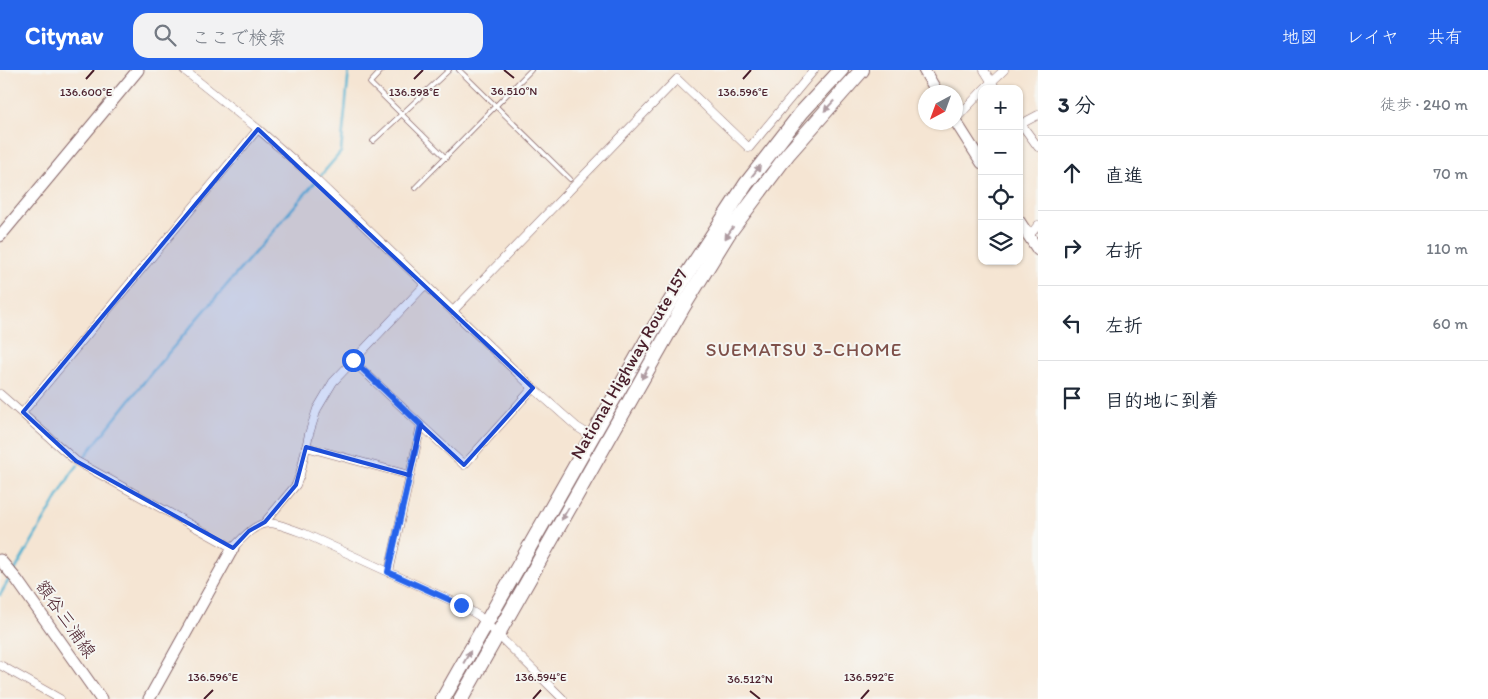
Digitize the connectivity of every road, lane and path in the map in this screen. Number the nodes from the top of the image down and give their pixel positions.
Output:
1 (138, 70) edge
2 (184, 70) edge
3 (382, 70) edge
4 (449, 70) edge
5 (458, 70) edge
6 (531, 70) edge
7 (814, 70) edge
8 (841, 70) edge
9 (862, 70) edge
10 (924, 70) edge
11 (984, 70) edge
12 (1004, 70) edge
13 (991, 81) junction
14 (933, 85) edge
15 (987, 85) edge
16 (994, 85) edge
17 (978, 96) edge
18 (496, 107) junction
19 (963, 112) edge
20 (402, 114) junction
21 (1038, 115) edge
22 (1023, 121) edge
23 (1023, 126) edge
24 (258, 129) junction
25 (962, 130) edge
26 (373, 141) dead end
27 (1038, 147) edge
28 (978, 154) edge
29 (446, 158) junction
30 (570, 179) dead end
31 (416, 188) dead end
32 (1038, 225) edge
33 (1023, 227) edge
34 (0, 236) edge
35 (1029, 236) junction
36 (1038, 250) edge
37 (425, 286) junction
38 (453, 311) junction
39 (353, 360) junction
40 (533, 388) junction
41 (0, 394) edge
42 (22, 412) junction
43 (421, 425) junction
44 (593, 436) junction
45 (306, 447) junction
46 (409, 475) junction
47 (265, 522) junction
48 (233, 548) junction
49 (3, 564) edge
50 (388, 572) junction
51 (487, 622) junction
52 (497, 634) junction
53 (0, 665) edge
54 (60, 699) edge
55 (101, 699) edge
56 (149, 699) edge
57 (443, 699) edge
58 (460, 699) edge
59 (563, 699) edge

1 - 34 street
2 - 24 street
3 - 20 lane
4 - 20 lane
5 - 18 lane
6 - 18 lane
7 - 38 street
44 -> 8 highway, National Highway Route 157
9 -> 52 highway, National Highway Route 157
10 - 14 street
11 - 13 street
12 - 13 street
13 - 15 street
13 - 16 street
17 - 19 street
18 - 29 lane
18 - 30 lane
20 - 26 lane
20 - 29 lane
21 - 22 street
23 - 27 street
24 - 37 street
24 - 42 street
25 - 28 street
29 - 31 lane
32 - 35 street
33 - 35 street
35 - 36 street
37 - 38 street
37 - 39 street
38 - 40 street
39 - 43 street
39 - 45 street
40 - 43 street
40 - 44 street
41 - 42 street
42 - 48 street
43 - 46 street
44 - 51 highway, National Highway Route 157
45 - 46 street
45 - 47 street
46 - 50 street
47 - 48 street
47 - 50 street
48 - 56 street
49 - 55 street, 額谷三浦線
50 - 51 street
51 - 52 street
57 -> 51 highway, National Highway Route 157
52 - 58 highway, National Highway Route 157
52 - 59 street
53 - 54 street

